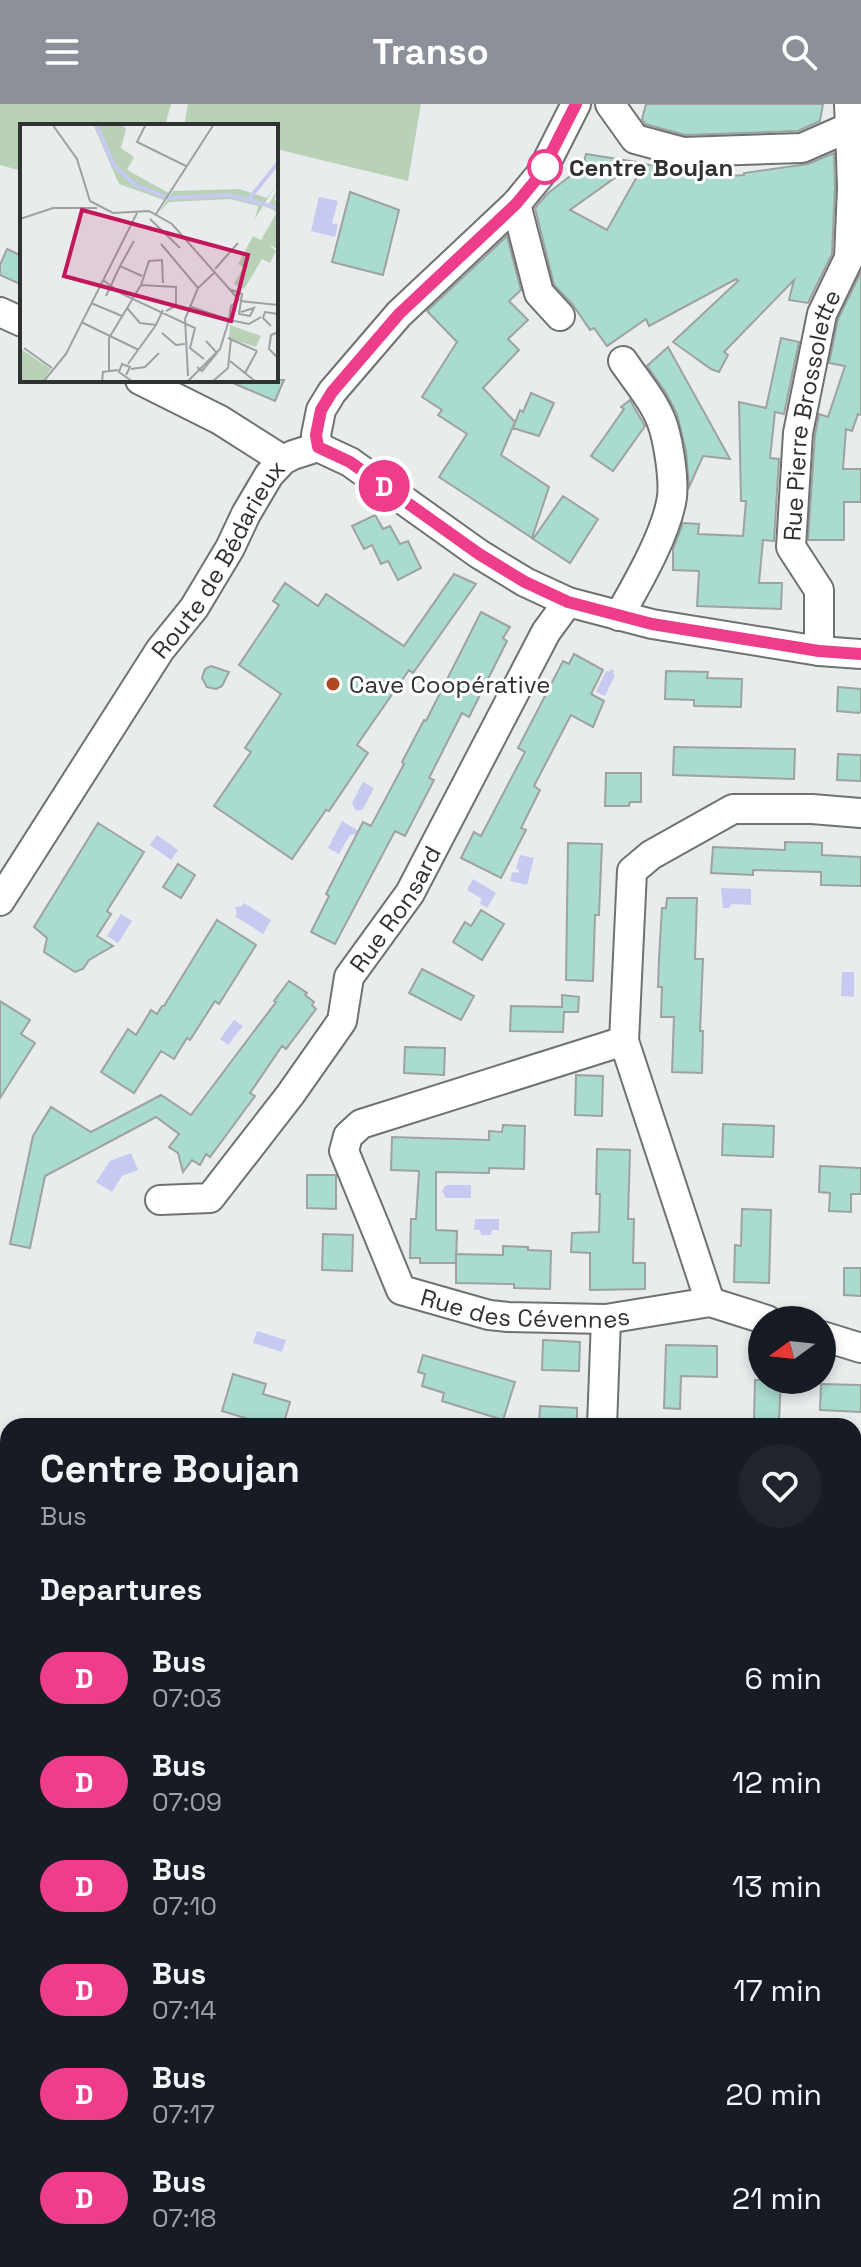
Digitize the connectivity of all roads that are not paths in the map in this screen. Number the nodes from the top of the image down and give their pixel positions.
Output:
1 (576, 104) edge
2 (610, 104) edge
3 (853, 120) edge
4 (516, 204) junction
5 (0, 312) edge
6 (560, 316) dead end
7 (20, 321) edge
8 (623, 361) dead end
9 (144, 382) edge
10 (318, 447) junction
11 (283, 460) junction
12 (568, 602) junction
13 (619, 616) junction
14 (819, 651) junction
15 (861, 654) edge
16 (861, 813) edge
17 (0, 901) edge
18 (624, 1041) junction
19 (160, 1200) dead end
20 (710, 1302) junction
21 (748, 1314) edge
22 (606, 1319) junction
23 (836, 1340) edge
24 (861, 1348) edge
25 (602, 1418) edge

1 - 4 street, Route de Bédarieux
2 - 3 street
3 - 14 street, Rue Pierre Brossolette
4 - 6 street
4 - 10 street, Route de Bédarieux
5 - 7 street
8 - 13 street
9 - 11 street
10 - 11 street, Route de Bédarieux
10 - 12 street
11 - 17 street, Route de Bédarieux
12 - 13 street
12 - 19 street, Rue Ronsard
13 - 14 street
14 - 15 street
16 - 18 street
18 - 20 street
18 - 22 street, Rue des Cévennes
20 - 21 street, Rue des Cévennes
20 - 22 street, Rue des Cévennes
22 - 25 street
23 - 24 street

